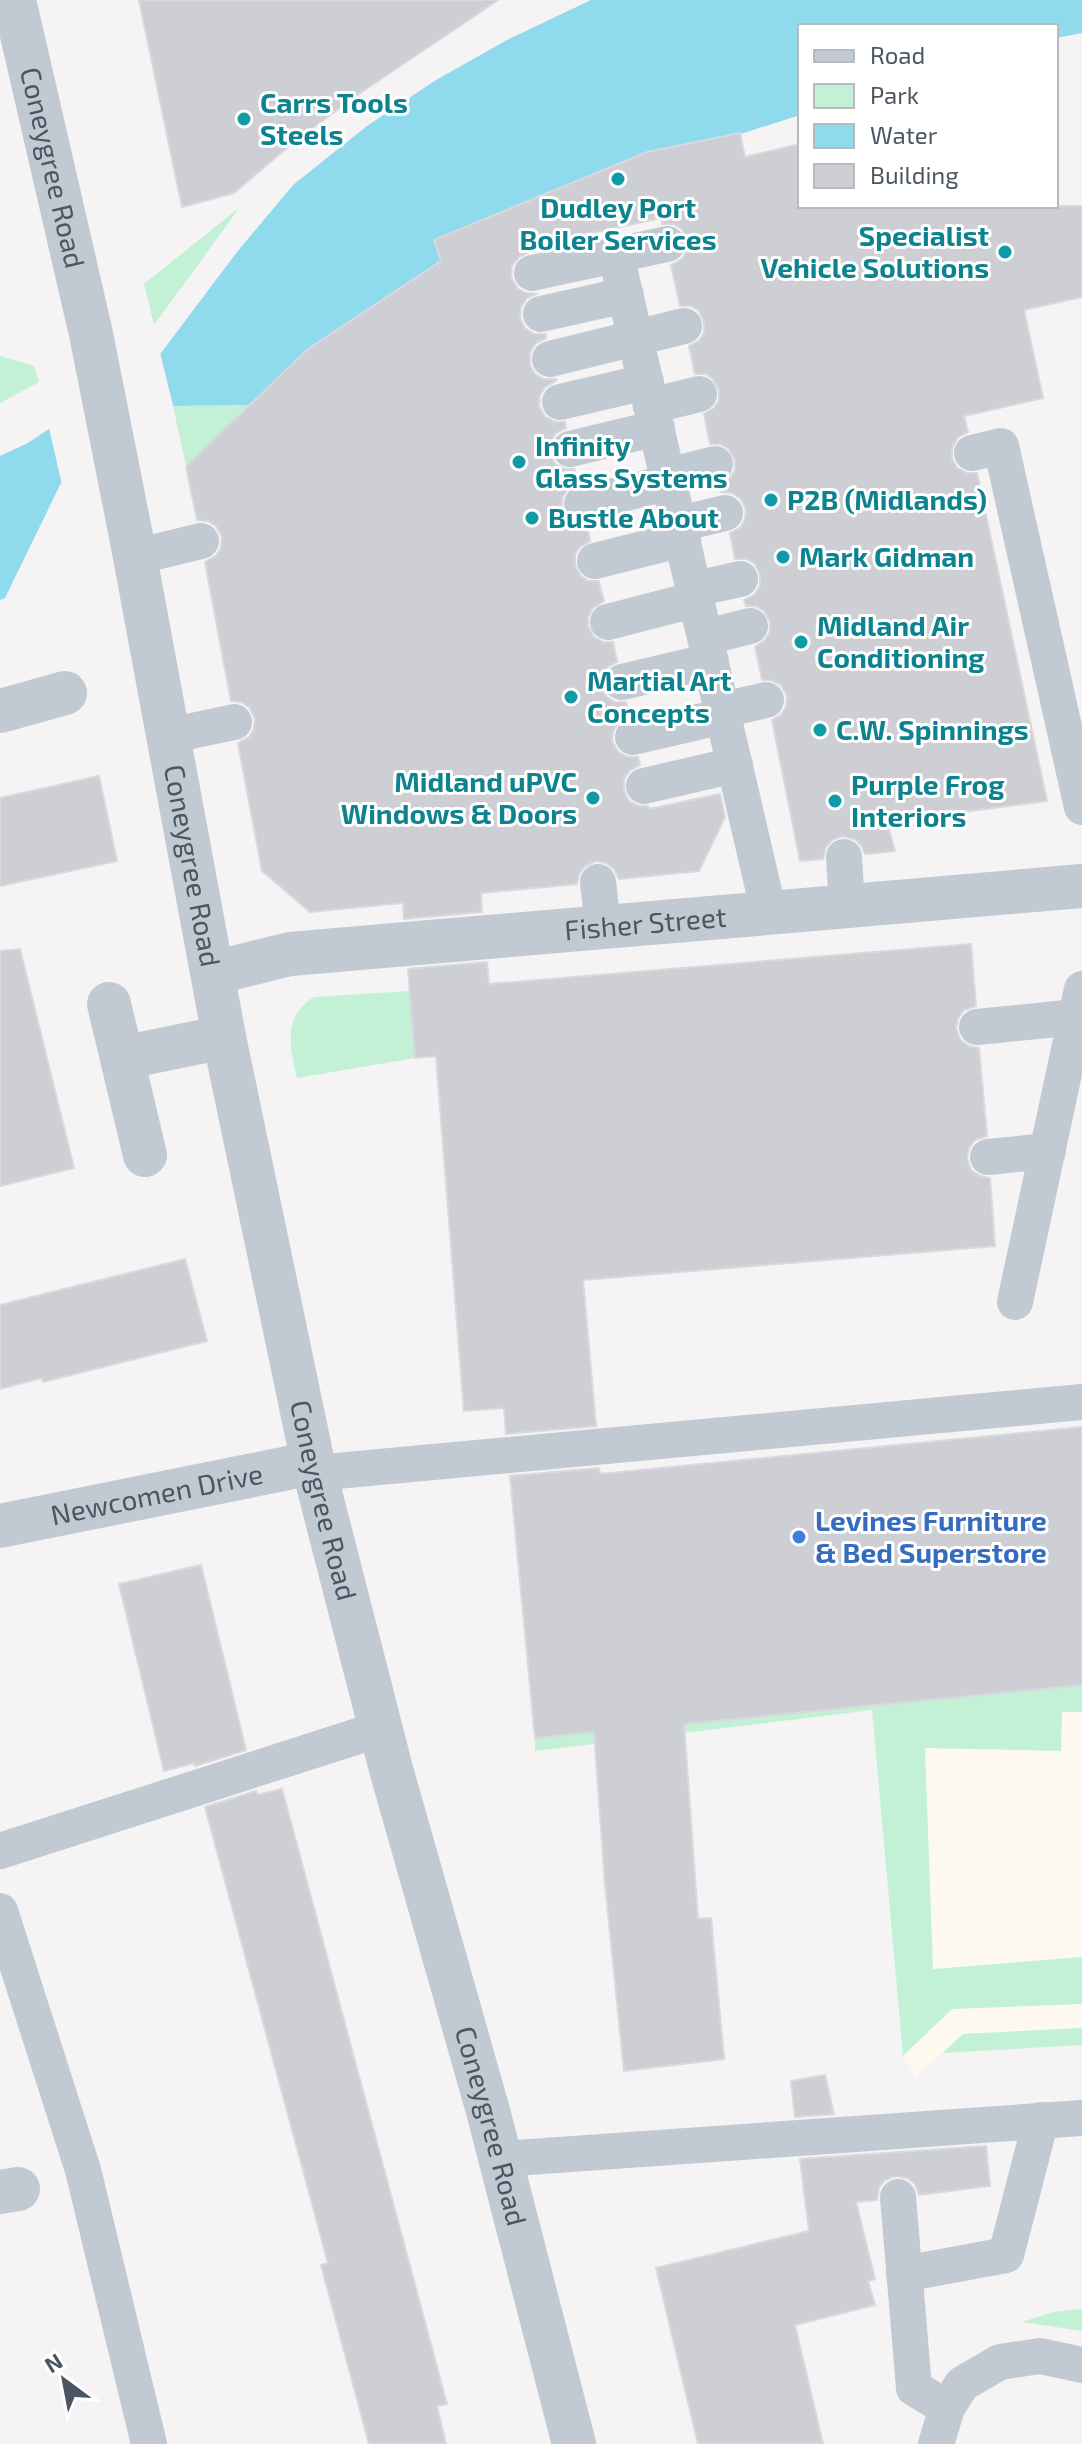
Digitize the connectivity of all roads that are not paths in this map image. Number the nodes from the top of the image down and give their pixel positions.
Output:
1 (14, 0) edge
2 (667, 244) dead end
3 (616, 255) junction
4 (553, 260) dead end
5 (626, 295) junction
6 (541, 314) dead end
7 (684, 326) dead end
8 (637, 339) junction
9 (550, 359) dead end
10 (699, 394) dead end
11 (560, 402) dead end
12 (651, 405) junction
13 (570, 449) dead end
14 (972, 453) dead end
15 (715, 464) dead end
16 (669, 479) junction
17 (582, 504) dead end
18 (725, 513) dead end
19 (681, 532) junction
20 (201, 541) dead end
21 (134, 549) junction
22 (595, 561) dead end
23 (740, 579) dead end
24 (696, 594) junction
25 (608, 622) dead end
26 (750, 626) dead end
27 (708, 649) junction
28 (622, 682) dead end
29 (65, 693) dead end
30 (766, 700) dead end
31 (0, 711) edge
32 (723, 713) junction
33 (234, 722) dead end
34 (168, 736) junction
35 (633, 737) dead end
36 (735, 765) junction
37 (644, 786) dead end
38 (1082, 807) edge
39 (844, 857) dead end
40 (598, 882) dead end
41 (1082, 886) edge
42 (1082, 898) edge
43 (847, 906) junction
44 (769, 913) junction
45 (603, 927) junction
46 (213, 973) junction
47 (1079, 1003) edge
48 (109, 1004) dead end
49 (977, 1027) dead end
50 (224, 1037) junction
51 (122, 1058) junction
52 (1048, 1151) junction
53 (145, 1155) dead end
54 (988, 1157) dead end
55 (1015, 1302) dead end
56 (1082, 1402) edge
57 (314, 1468) junction
58 (0, 1526) edge
59 (380, 1729) junction
60 (0, 1851) edge
61 (0, 1911) edge
62 (1082, 2118) edge
63 (1041, 2120) junction
64 (501, 2159) junction
65 (898, 2197) dead end
66 (904, 2274) junction
67 (1082, 2365) edge
68 (947, 2408) junction
69 (149, 2444) edge
70 (574, 2444) edge
71 (936, 2444) edge

1 - 21 street, Coneygree Road
2 - 3 lane
3 - 4 lane
3 - 5 lane
5 - 6 lane
5 - 8 lane
7 - 8 lane
8 - 9 lane
8 - 12 lane
10 - 12 lane
11 - 12 lane
12 - 13 lane
12 - 16 lane
14 - 38 lane
15 - 16 lane
16 - 17 lane
16 - 19 lane
18 - 19 lane
19 - 22 lane
19 - 24 lane
20 - 21 lane
21 - 34 street, Coneygree Road
23 - 24 lane
24 - 25 lane
24 - 27 lane
26 - 27 lane
27 - 28 lane
27 - 32 lane
29 - 31 street
30 - 32 lane
32 - 35 lane
32 - 36 lane
33 - 34 lane
34 - 46 street, Coneygree Road
36 - 37 lane
36 - 44 lane
39 - 43 lane
40 - 45 lane
41 - 42 lane
41 - 43 street, Fisher Street
43 - 44 street, Fisher Street
44 - 45 street, Fisher Street
45 - 46 street, Fisher Street
46 - 50 street, Coneygree Road
47 - 49 lane
47 - 52 lane
48 - 51 street
50 - 51 street
50 - 57 street, Coneygree Road
51 - 53 street
52 - 54 lane
52 - 55 lane
56 - 57 lane
57 - 58 street, Newcomen Drive
57 - 59 street, Coneygree Road
59 - 60 lane
59 - 64 street, Coneygree Road
61 - 69 lane
62 - 63 lane
63 - 64 lane
63 - 66 lane
64 - 70 street, Coneygree Road
65 - 66 lane
66 - 68 lane
67 - 68 lane
68 - 71 lane

